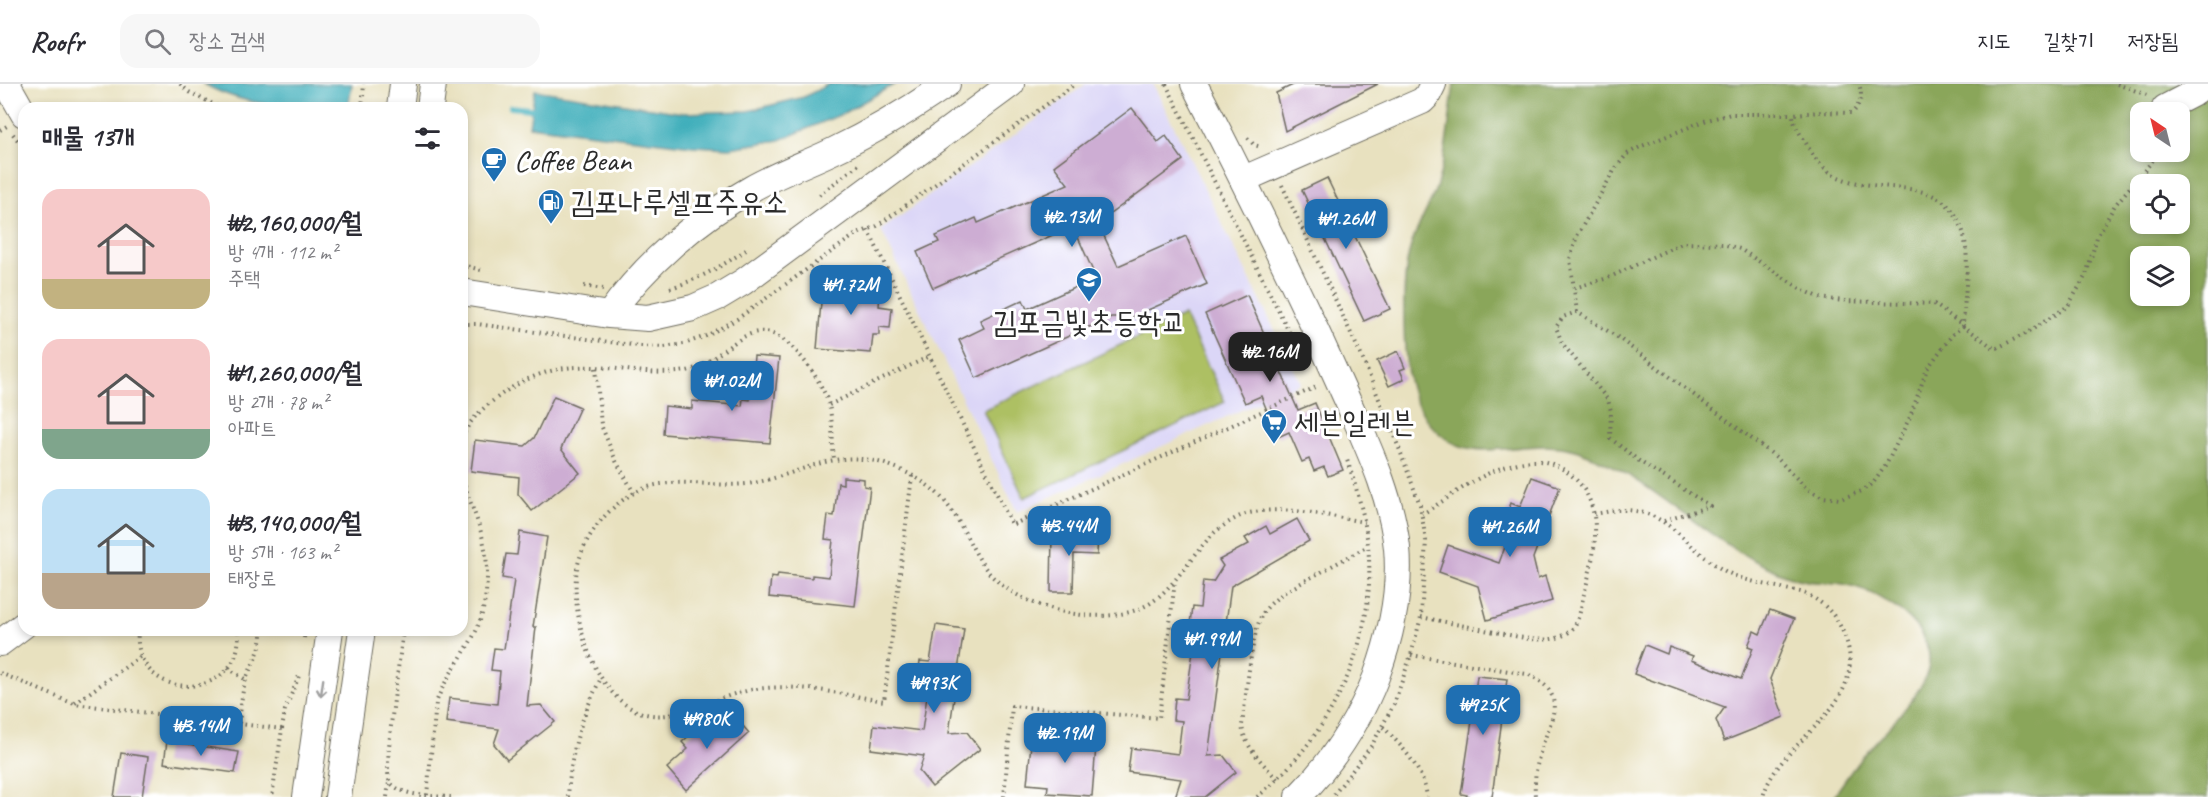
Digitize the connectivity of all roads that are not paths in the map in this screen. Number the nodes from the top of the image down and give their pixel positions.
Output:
1 (7, 84) edge
2 (403, 84) edge
3 (433, 84) edge
4 (947, 84) edge
5 (1011, 84) edge
6 (1194, 84) edge
7 (1433, 84) edge
8 (2205, 84) edge
9 (401, 102) edge
10 (431, 102) edge
11 (2177, 102) edge
12 (18, 103) edge
13 (1244, 179) junction
14 (468, 293) edge
15 (609, 315) junction
16 (18, 630) edge
17 (329, 636) edge
18 (361, 636) edge
19 (0, 643) edge
20 (306, 797) edge
21 (338, 797) edge
22 (1298, 797) edge

1 - 12 street
2 - 9 street
3 - 10 street
4 - 15 street
5 - 15 street
6 - 13 street
7 - 13 street
8 - 11 street
13 - 22 street
14 - 15 street
16 - 19 street
17 -> 20 street
18 - 21 street

